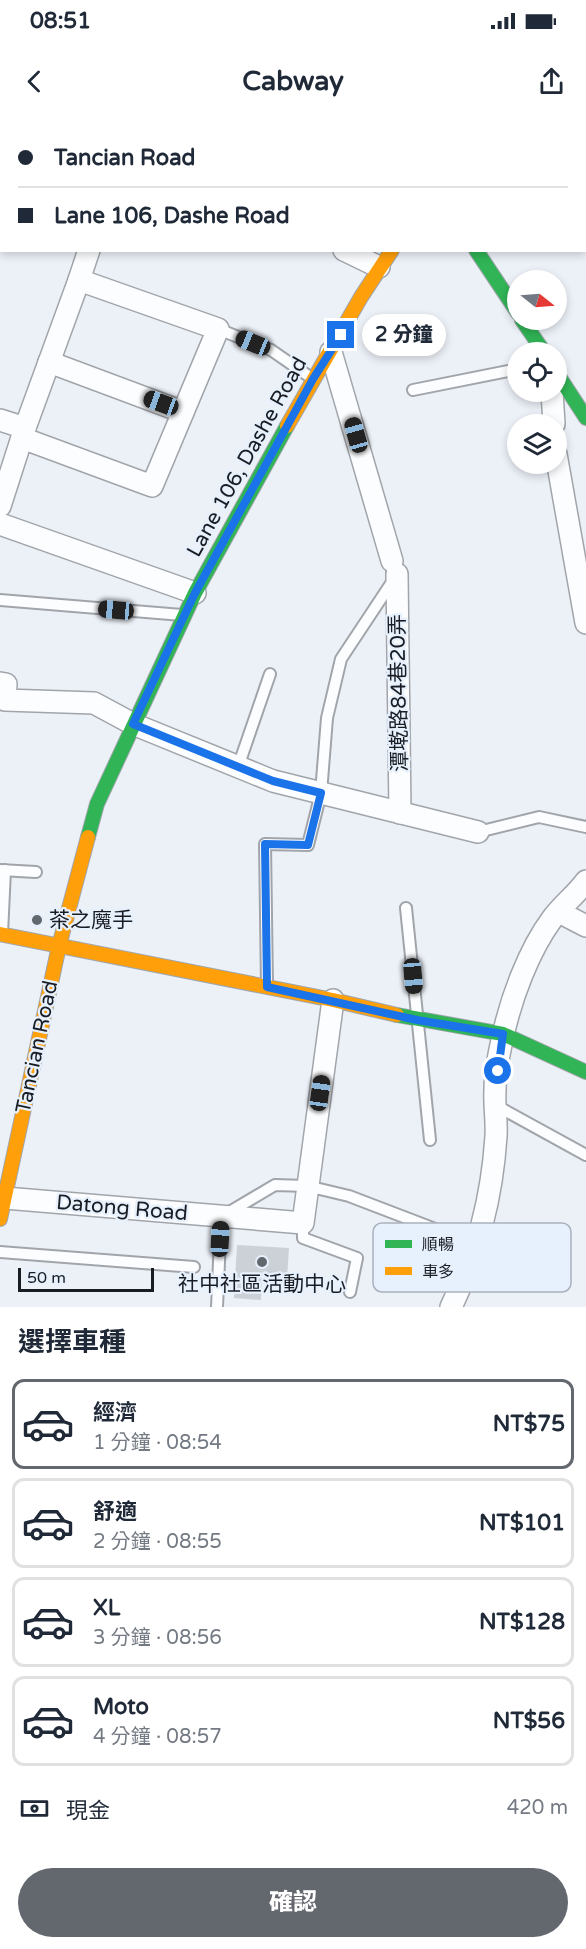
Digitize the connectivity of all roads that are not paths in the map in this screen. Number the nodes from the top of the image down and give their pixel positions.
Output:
1 (88, 252) edge
2 (348, 252) edge
3 (390, 252) edge
4 (477, 252) edge
5 (379, 267) junction
6 (79, 280) junction
7 (507, 296) edge
8 (218, 328) junction
9 (332, 352) junction
10 (49, 362) junction
11 (507, 371) edge
12 (313, 379) junction
13 (567, 389) edge
14 (413, 390) dead end
15 (183, 412) junction
16 (586, 418) edge
17 (0, 420) edge
18 (23, 433) junction
19 (560, 474) edge
20 (0, 506) edge
21 (0, 524) edge
22 (395, 567) junction
23 (195, 593) junction
24 (0, 600) edge
25 (185, 615) junction
26 (586, 621) edge
27 (270, 674) dead end
28 (0, 683) edge
29 (133, 724) junction
30 (238, 767) junction
31 (321, 793) junction
32 (400, 813) junction
33 (586, 827) edge
34 (478, 832) joint
35 (2, 870) edge
36 (36, 872) dead end
37 (586, 881) edge
38 (406, 908) dead end
39 (559, 912) junction
40 (586, 926) edge
41 (1, 934) edge
42 (59, 946) junction
43 (267, 987) junction
44 (333, 1000) junction
45 (417, 1020) junction
46 (503, 1034) junction
47 (586, 1072) edge
48 (495, 1105) junction
49 (430, 1140) dead end
50 (586, 1155) edge
51 (307, 1186) junction
52 (4, 1198) junction
53 (221, 1217) junction
54 (0, 1219) edge
55 (303, 1223) junction
56 (420, 1223) edge
57 (483, 1223) edge
58 (0, 1252) edge
59 (194, 1267) dead end
60 (350, 1292) dead end
61 (457, 1292) edge
62 (217, 1307) edge
63 (451, 1307) edge

1 - 6 street
2 - 5 street
3 - 5 street, Lane 106, Dashe Road
4 - 7 street
5 - 9 street, Lane 106, Dashe Road
6 - 8 street
6 - 10 street
8 - 12 lane
8 - 15 street
9 - 12 street, Lane 106, Dashe Road
9 - 22 street, 潭墘路84巷20弄
10 - 15 street
10 - 18 street
11 - 14 lane
12 - 23 street, Lane 106, Dashe Road
13 - 16 street
15 - 18 street
17 - 18 street
18 - 20 street
19 - 26 street
21 - 23 street
22 - 31 lane
22 - 32 street, 潭墘路84巷20弄
23 - 25 street, Lane 106, Dashe Road
24 - 25 lane
25 - 29 street, Lane 106, Dashe Road
27 - 30 lane
28 - 29 street
29 - 30 street
29 - 42 street, Tancian Road
30 - 31 street
31 - 32 street
31 - 43 lane
32 - 34 street
33 - 34 lane
35 - 36 lane
35 - 41 lane
37 - 39 street
38 - 45 lane
39 - 40 street
39 - 46 street
41 - 42 street
42 - 43 street
42 - 52 street, Tancian Road
43 - 44 street
44 - 45 street
44 - 51 street
45 - 46 street
45 - 49 lane
46 - 47 street
46 - 48 street
48 - 50 lane
48 - 57 street
51 - 53 lane
51 - 55 street
51 - 56 lane
52 - 53 street, Datong Road
52 - 54 street, Tancian Road
53 - 55 street, Datong Road
53 - 62 lane
55 - 60 lane
58 - 59 lane
61 - 63 street

